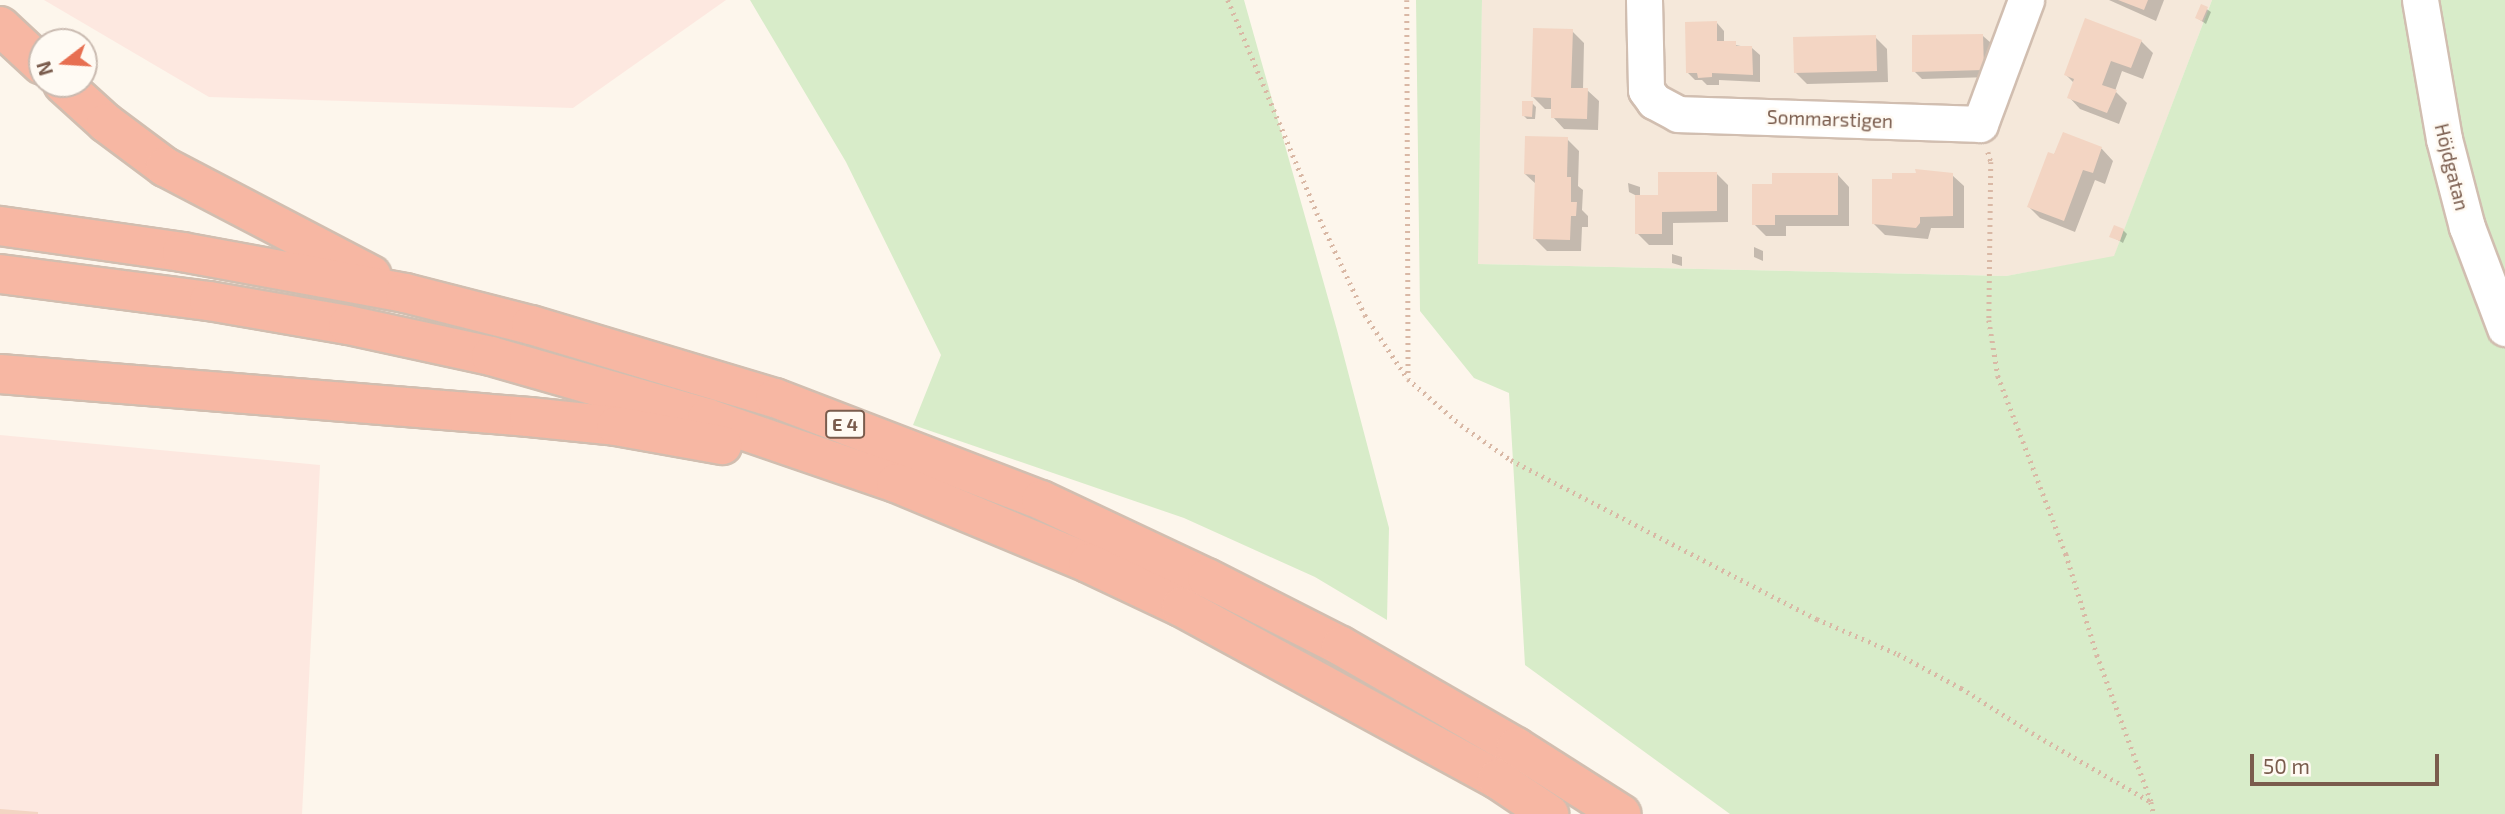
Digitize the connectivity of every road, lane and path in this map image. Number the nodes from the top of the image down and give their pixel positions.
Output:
1 (1228, 0) edge
2 (1407, 0) edge
3 (1644, 0) edge
4 (2026, 0) edge
5 (2420, 0) edge
6 (0, 26) edge
7 (28, 52) edge
8 (78, 98) edge
9 (1980, 124) junction
10 (0, 226) edge
11 (0, 274) edge
12 (404, 293) junction
13 (2505, 328) edge
14 (0, 374) edge
15 (1408, 379) junction
16 (896, 483) junction
17 (2151, 802) junction
18 (1549, 814) edge
19 (1621, 814) edge
20 (2154, 814) edge

1 - 15 path
2 - 15 path
3 - 9 street, Sommarstigen
4 - 9 street
5 - 13 street, Höjdgatan
6 - 7 highway
8 - 12 highway
9 - 17 path
10 - 12 highway, E 4
11 - 16 highway, E 4
12 - 19 highway, E 4
14 - 16 highway
15 - 17 path
16 - 18 highway, E 4
17 - 20 path

